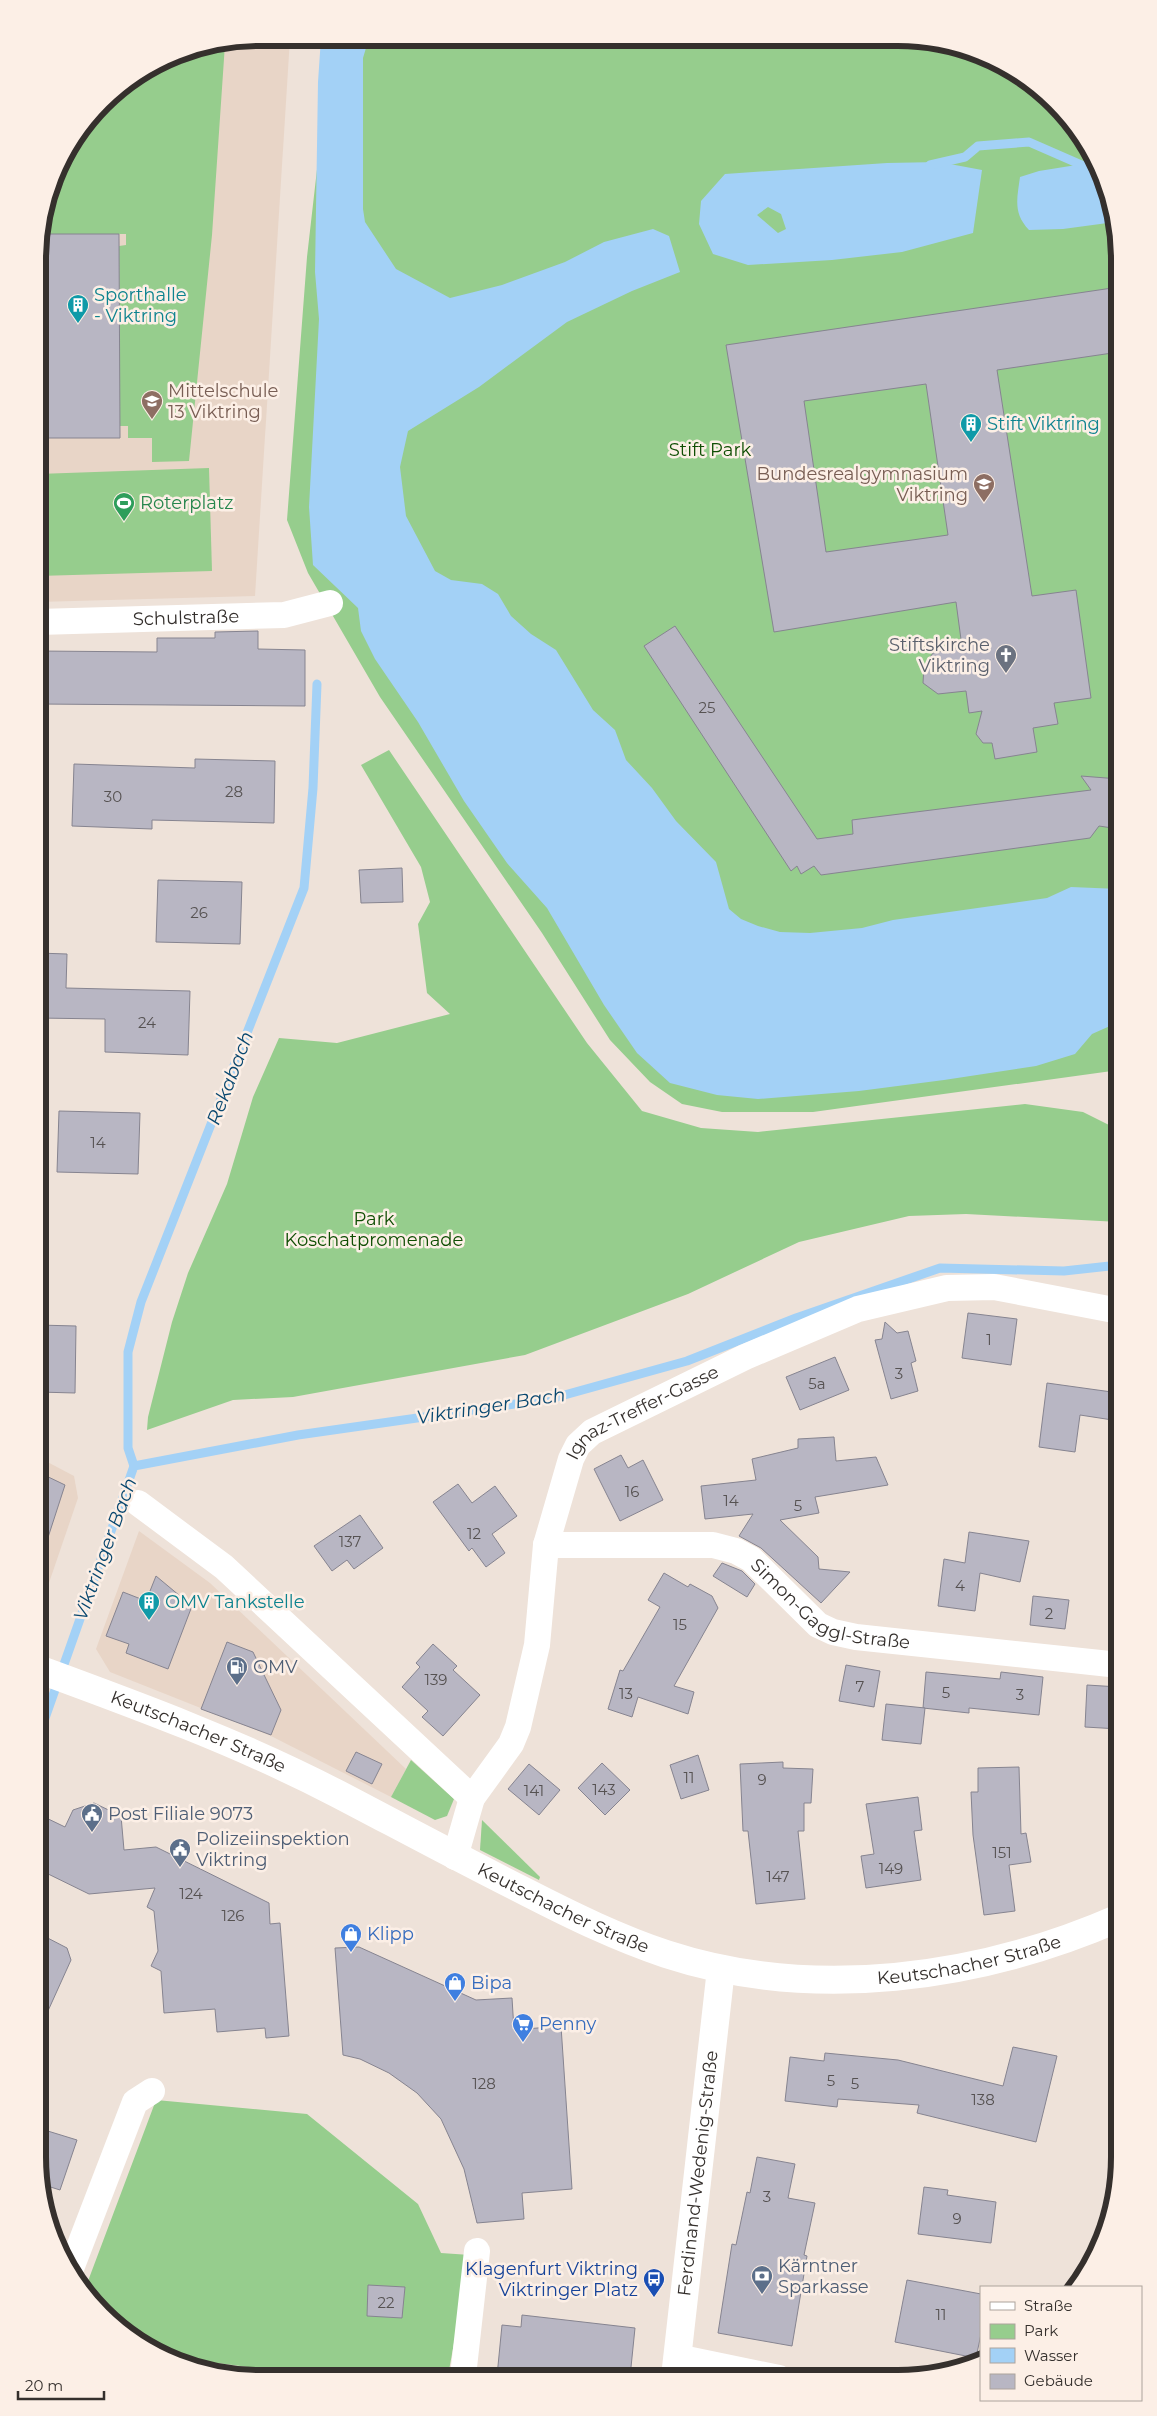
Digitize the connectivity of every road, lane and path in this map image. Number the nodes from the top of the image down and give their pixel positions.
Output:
1 (330, 603) dead end
2 (46, 622) edge
3 (1111, 1309) edge
4 (138, 1503) dead end
5 (546, 1545) junction
6 (1111, 1664) edge
7 (46, 1672) edge
8 (472, 1798) junction
9 (456, 1857) junction
10 (1111, 1921) edge
11 (721, 1969) junction
12 (152, 2092) dead end
13 (476, 2251) dead end
14 (74, 2261) edge
15 (676, 2367) edge
16 (465, 2370) edge
17 (704, 2370) edge

1 - 2 street, Schulstraße
3 - 5 street, Ignaz-Treffer-Gasse
4 - 8 street
5 - 6 street, Simon-Gaggl-Straße
5 - 8 street, Ignaz-Treffer-Gasse
7 - 9 main road, Keutschacher Straße
8 - 9 street, Ignaz-Treffer-Gasse
9 - 11 main road, Keutschacher Straße
10 - 11 main road, Keutschacher Straße
11 - 15 main road, Ferdinand-Wedenig-Straße
12 - 14 street
13 - 16 street
15 - 17 street

